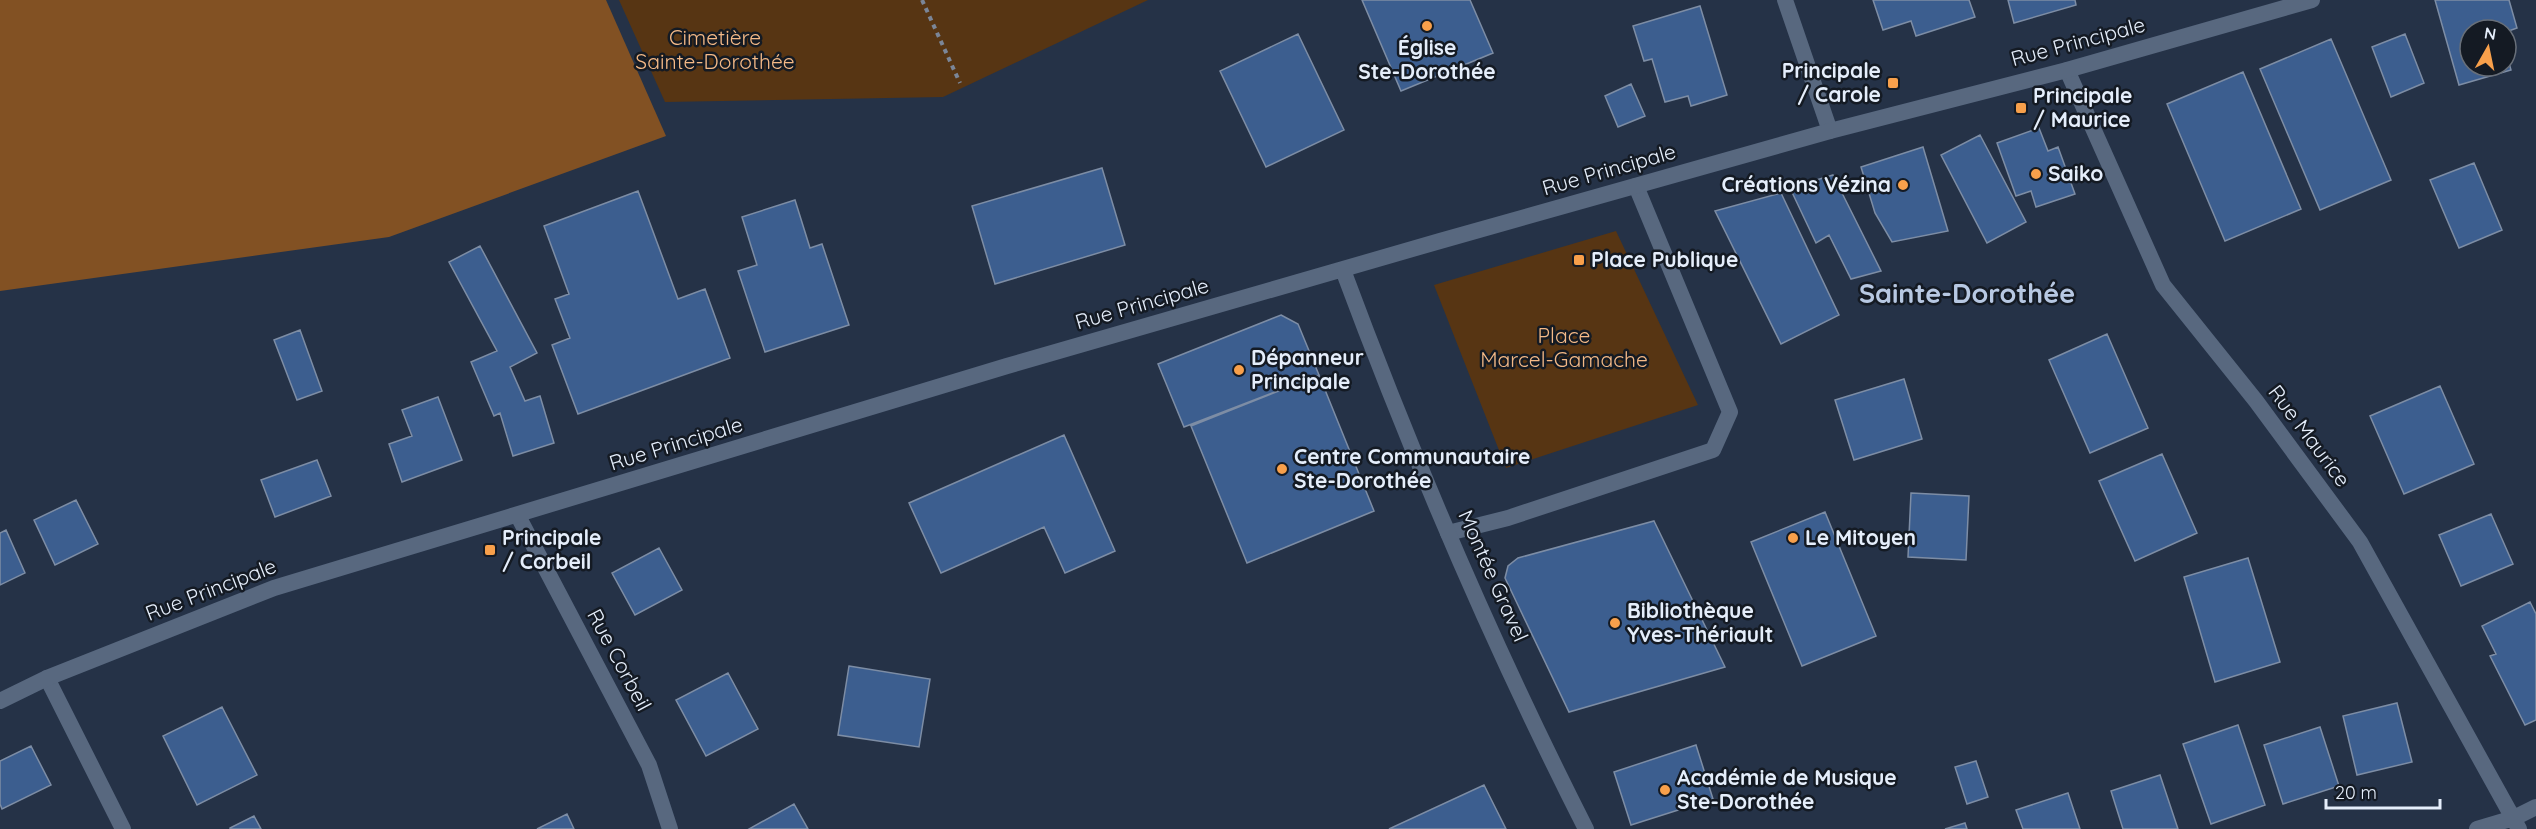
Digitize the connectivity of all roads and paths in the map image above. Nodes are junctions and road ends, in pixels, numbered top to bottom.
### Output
1 (922, 0) edge
2 (1785, 0) edge
3 (2312, 0) edge
4 (2067, 70) junction
5 (960, 83) dead end
6 (1830, 131) junction
7 (1636, 186) junction
8 (1343, 270) junction
9 (518, 516) junction
10 (1448, 533) junction
11 (47, 678) junction
12 (0, 701) edge
13 (2536, 807) edge
14 (2516, 824) edge
15 (123, 829) edge
16 (670, 829) edge
17 (1586, 829) edge
18 (2477, 829) edge

1 - 5 path
2 - 6 street
3 - 4 street, Rue Principale
4 - 6 street, Rue Principale
4 - 14 street, Rue Maurice
6 - 7 street, Rue Principale
7 - 8 street, Rue Principale
7 - 10 street
8 - 9 street, Rue Principale
8 - 10 street, Montée Gravel
9 - 11 street, Rue Principale
9 - 16 street, Rue Corbeil
10 - 17 street, Montée Gravel
11 - 12 street, Rue Principale
11 - 15 street
13 - 14 street
14 - 18 street

